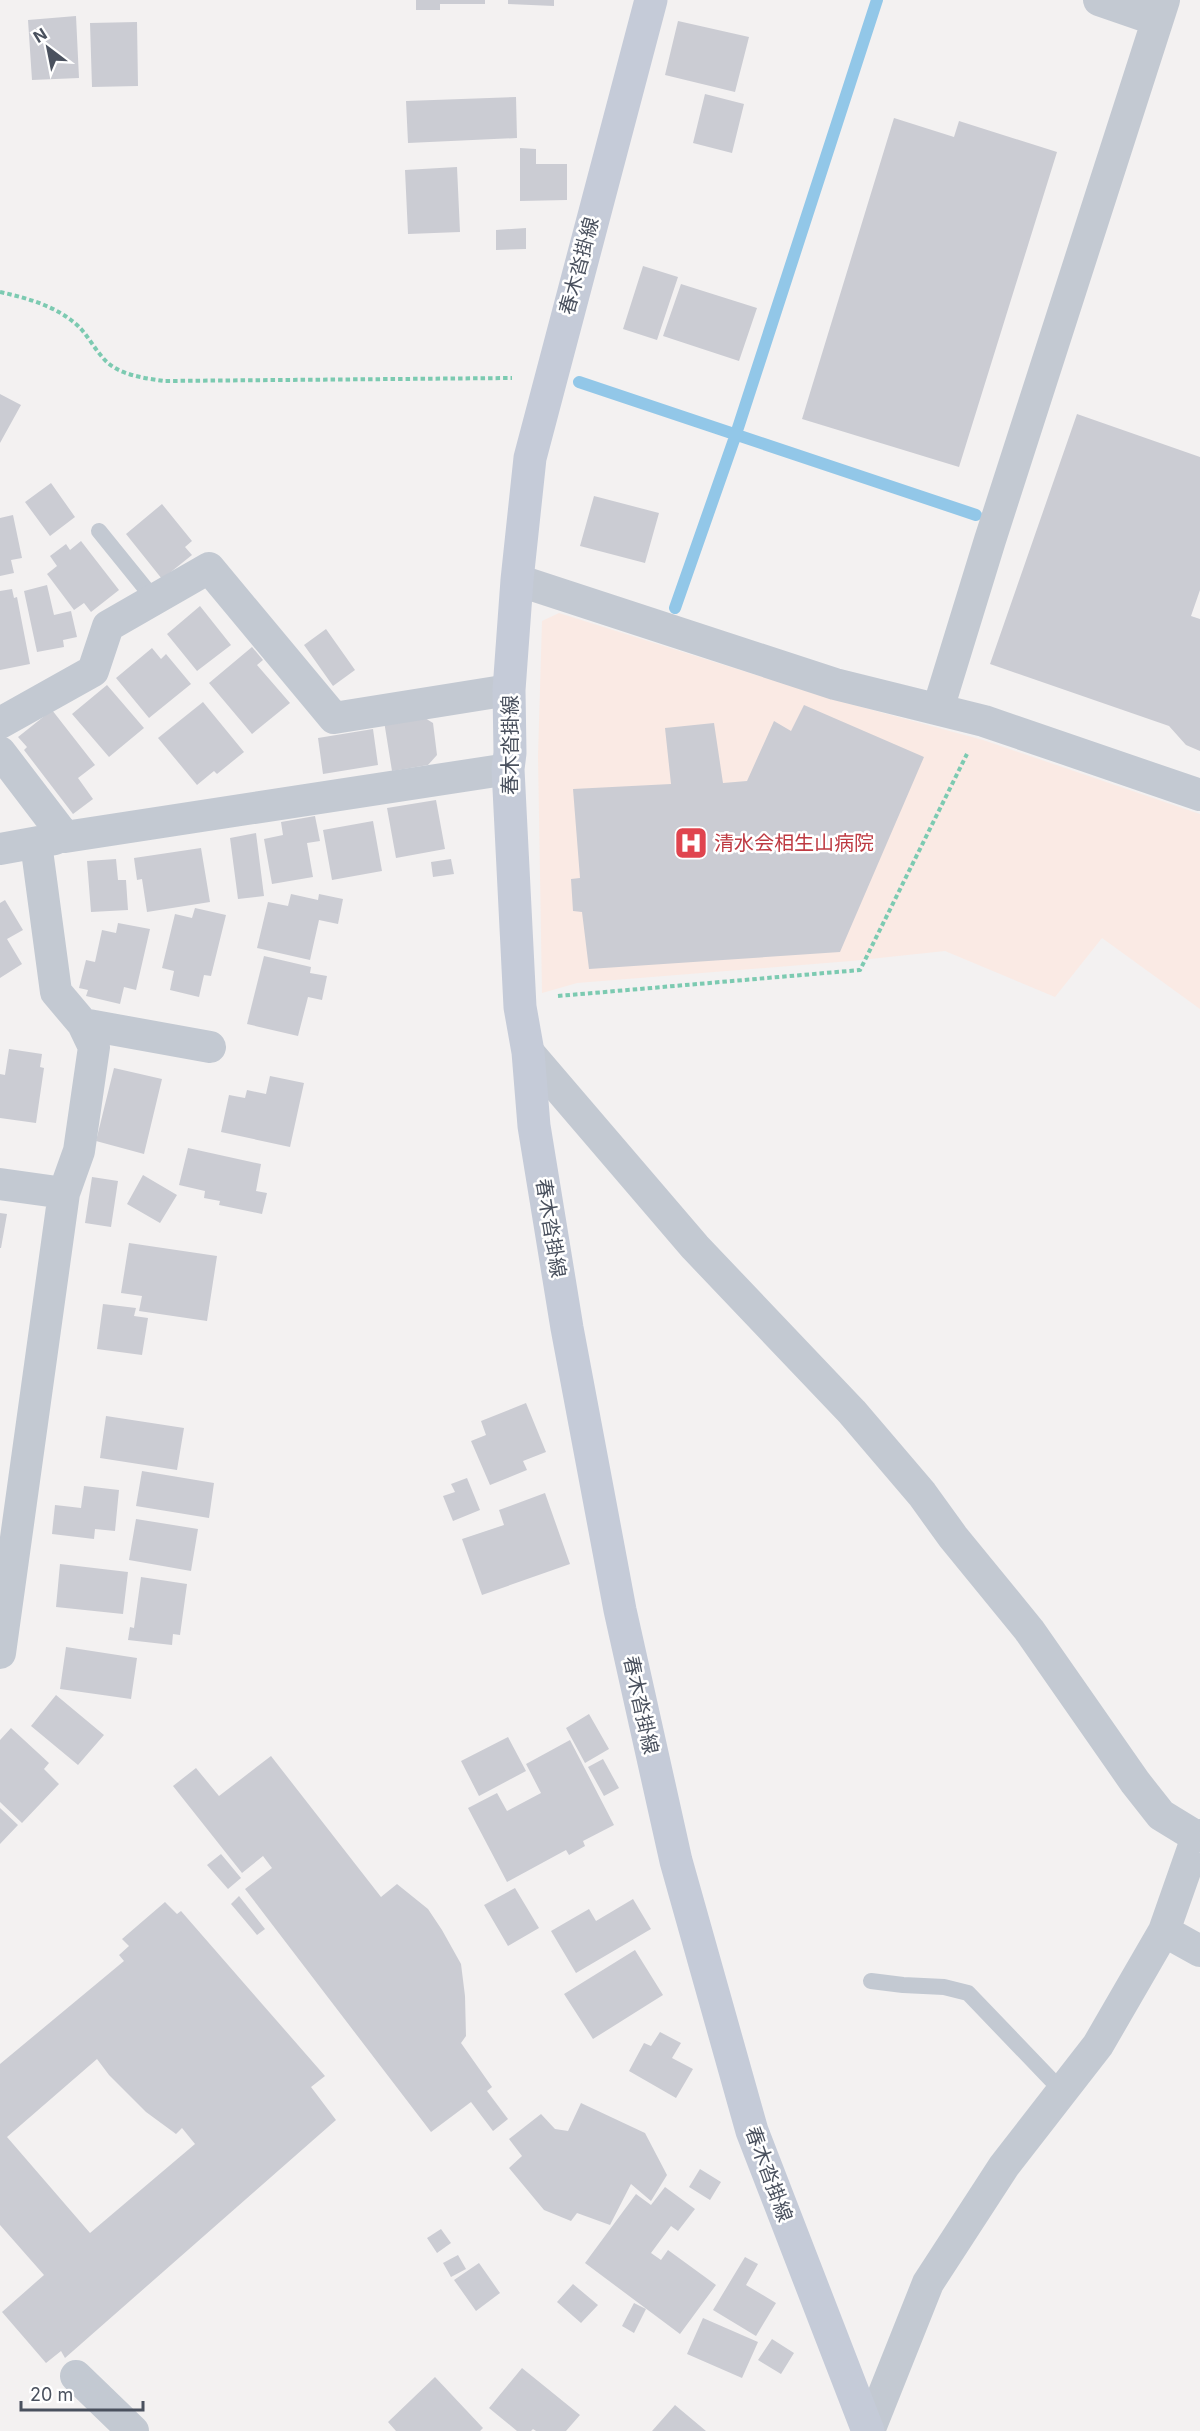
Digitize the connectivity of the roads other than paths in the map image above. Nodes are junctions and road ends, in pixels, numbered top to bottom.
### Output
1 (651, 0) edge
2 (1099, 0) edge
3 (1161, 10) edge
4 (99, 531) dead end
5 (517, 580) junction
6 (154, 598) junction
7 (509, 690) junction
8 (938, 709) junction
9 (0, 723) edge
10 (0, 752) edge
11 (508, 769) junction
12 (1200, 795) edge
13 (51, 840) junction
14 (0, 849) edge
15 (83, 1024) junction
16 (210, 1047) dead end
17 (528, 1053) junction
18 (0, 1184) edge
19 (64, 1192) junction
20 (0, 1653) edge
21 (1199, 1836) edge
22 (1164, 1931) junction
23 (1200, 1951) edge
24 (871, 1981) dead end
25 (1061, 2090) junction
26 (76, 2376) dead end
27 (134, 2431) edge
28 (868, 2431) edge

1 - 5 main road, 春木沓掛線
2 - 3 street
3 - 8 street
4 - 6 lane
5 - 7 main road, 春木沓掛線
5 - 8 street
6 - 7 street
6 - 9 street
7 - 11 main road, 春木沓掛線
8 - 12 street
10 - 13 street
11 - 13 street
11 - 17 main road, 春木沓掛線
13 - 14 street
13 - 15 street
15 - 16 street
15 - 19 street
17 - 21 street
17 - 28 main road, 春木沓掛線
18 - 19 street
19 - 20 street
21 - 22 street
22 - 23 street
22 - 25 street
24 - 25 lane
25 - 28 street
26 - 27 street

